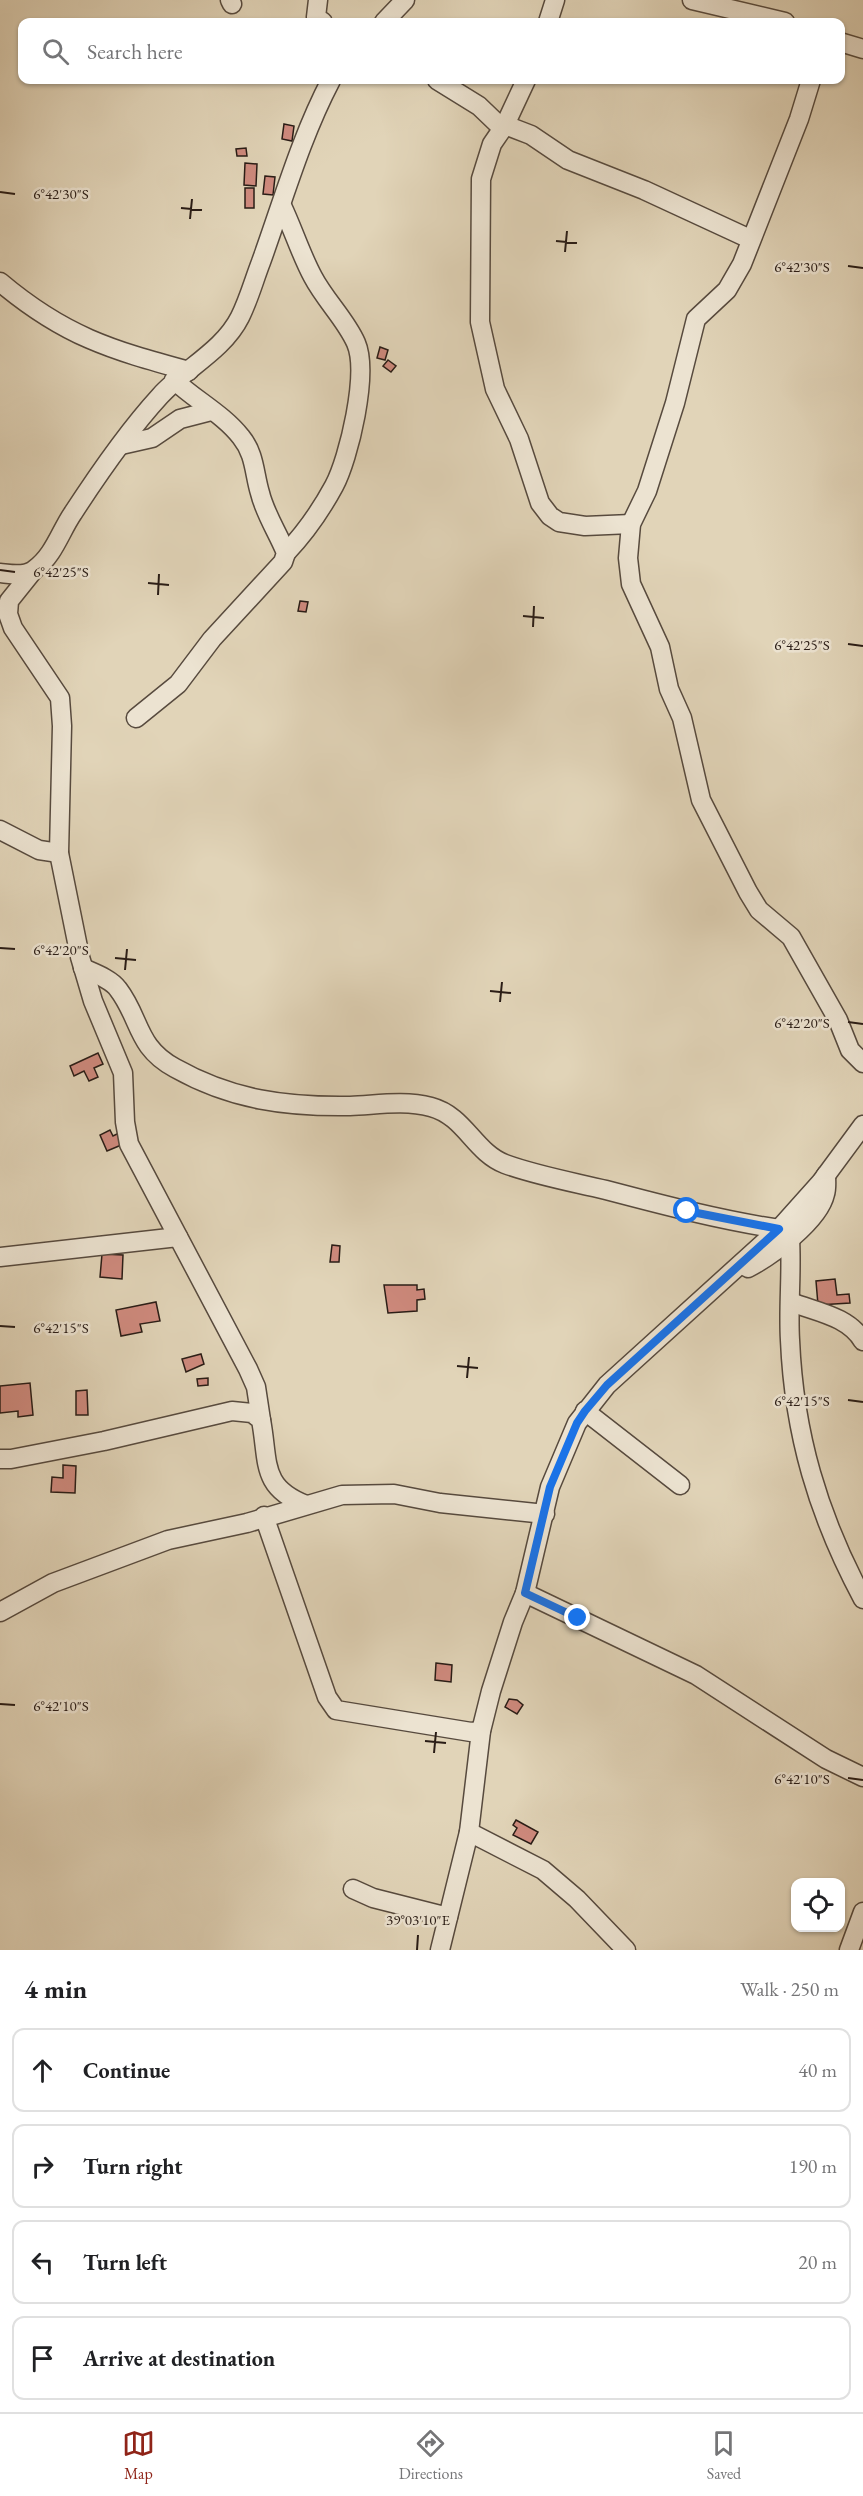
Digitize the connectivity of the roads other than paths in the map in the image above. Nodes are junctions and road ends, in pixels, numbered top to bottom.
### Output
1 (318, 0) edge
2 (405, 0) edge
3 (555, 0) edge
4 (701, 1) edge
5 (317, 18) edge
6 (388, 18) edge
7 (549, 18) edge
8 (769, 18) edge
9 (845, 44) edge
10 (863, 49) edge
11 (329, 84) edge
12 (443, 84) edge
13 (524, 84) edge
14 (810, 84) edge
15 (504, 127) junction
16 (282, 206) junction
17 (750, 239) junction
18 (0, 282) edge
19 (182, 375) junction
20 (211, 411) junction
21 (120, 445) junction
22 (631, 524) junction
23 (286, 553) junction
24 (33, 571) junction
25 (0, 573) edge
26 (0, 578) edge
27 (9, 601) junction
28 (7, 634) edge
29 (136, 718) dead end
30 (0, 830) edge
31 (59, 853) junction
32 (83, 968) junction
33 (863, 1062) edge
34 (863, 1125) edge
35 (784, 1234) junction
36 (178, 1237) junction
37 (0, 1257) edge
38 (791, 1302) junction
39 (863, 1341) edge
40 (585, 1411) junction
41 (261, 1420) junction
42 (0, 1459) edge
43 (680, 1485) dead end
44 (306, 1505) junction
45 (545, 1514) junction
46 (264, 1516) junction
47 (525, 1593) junction
48 (863, 1599) edge
49 (0, 1612) edge
50 (482, 1731) junction
51 (863, 1777) edge
52 (469, 1832) junction
53 (353, 1889) dead end
54 (863, 1912) edge
55 (448, 1917) junction
56 (440, 1950) edge
57 (626, 1950) edge
58 (849, 1950) edge

1 - 5 street
2 - 6 street
3 - 7 street
4 - 8 street
9 - 10 street
11 - 16 street
12 - 15 street
13 - 15 street
14 - 17 street
15 - 17 street
15 - 22 street
16 - 19 street
16 - 23 street
17 - 22 street
18 - 19 street
19 - 20 street
19 - 21 street
20 - 21 street
20 - 23 street
21 - 24 street
22 - 33 street
23 - 29 street
24 - 25 street
24 - 27 street
26 - 27 street
27 - 28 street
28 - 31 street
30 - 31 street
31 - 32 street
32 - 35 street
32 - 36 street
34 - 35 street
35 - 38 street
35 - 40 street
36 - 37 street
36 - 41 street
38 - 39 street
38 - 48 street
40 - 43 street
40 - 45 street
41 - 42 street
41 - 44 street
44 - 45 street
44 - 46 street
45 - 47 street
46 - 49 street
46 - 50 street
47 - 50 street
47 - 51 street
50 - 52 street
52 - 55 street
52 - 57 street
53 - 55 street
54 - 58 street
55 - 56 street

